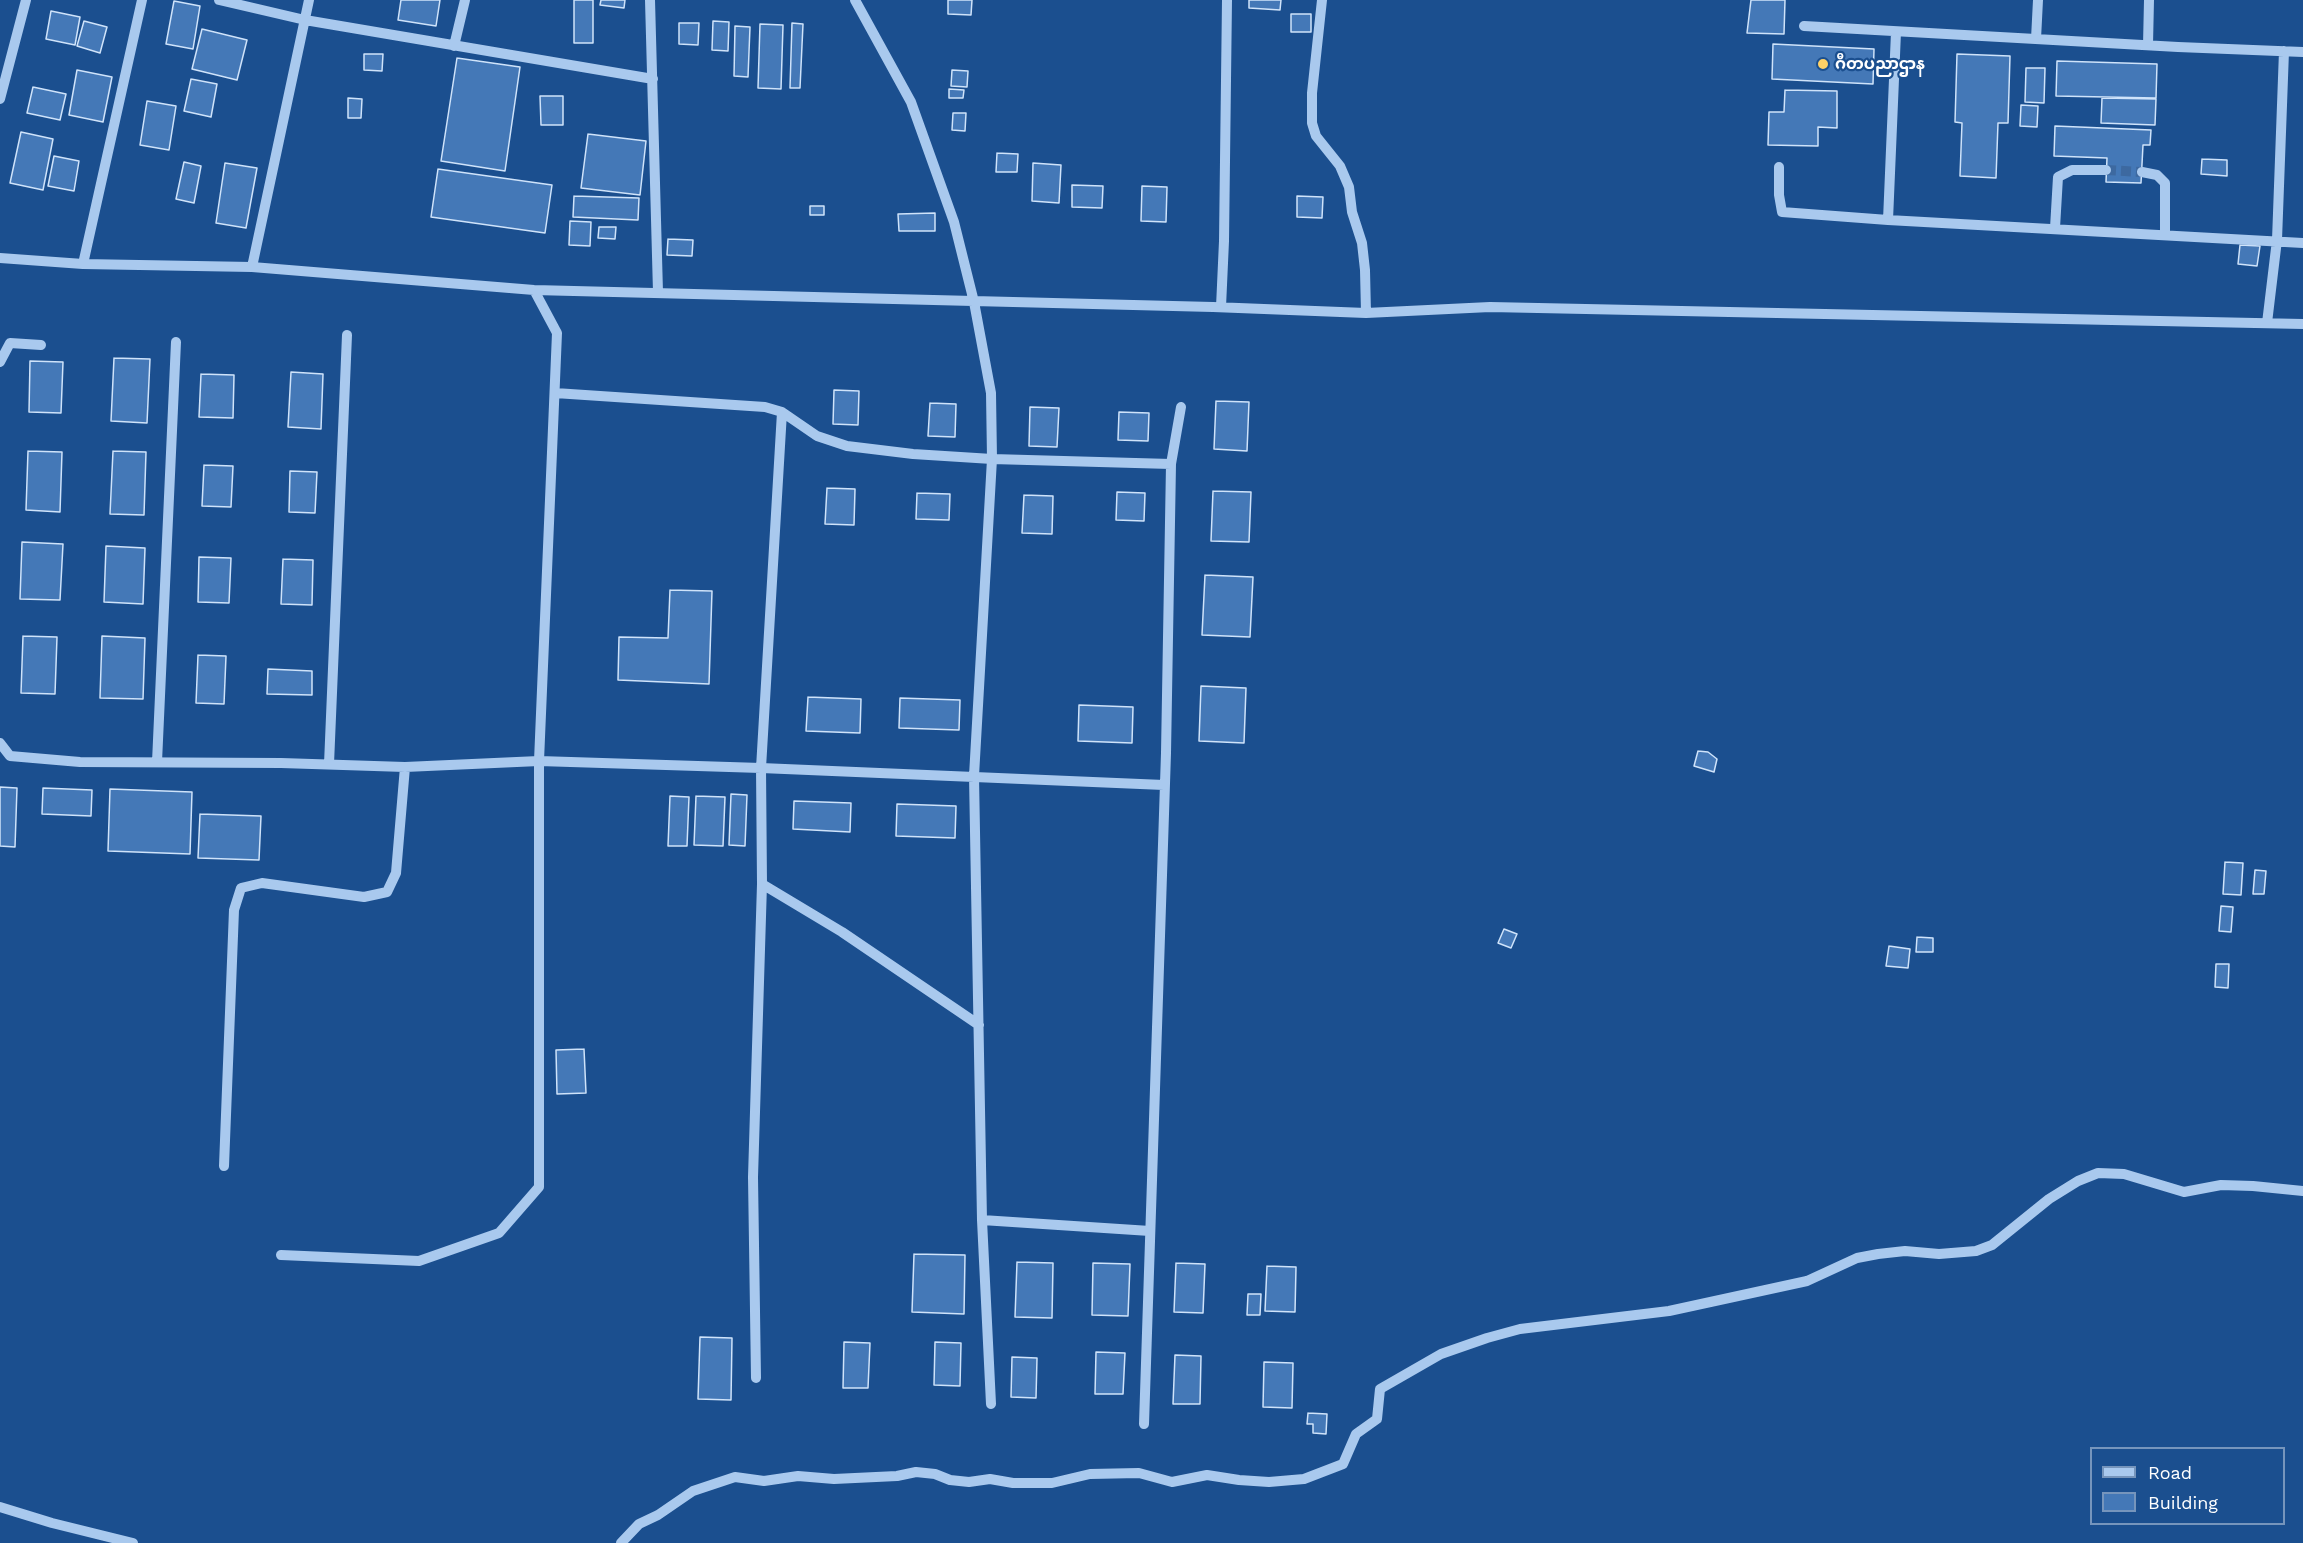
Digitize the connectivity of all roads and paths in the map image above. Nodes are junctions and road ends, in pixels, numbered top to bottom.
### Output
1 (26, 0) edge
2 (142, 0) edge
3 (219, 0) edge
4 (309, 0) edge
5 (465, 0) edge
6 (650, 0) edge
7 (855, 0) edge
8 (1227, 0) edge
9 (1322, 0) edge
10 (2038, 0) edge
11 (2149, 0) edge
12 (305, 20) junction
13 (1804, 26) dead end
14 (1896, 32) junction
15 (2036, 39) junction
16 (2148, 45) junction
17 (454, 46) junction
18 (2284, 51) junction
19 (2303, 52) edge
20 (653, 79) junction
21 (0, 99) edge
22 (1779, 167) dead end
23 (2106, 170) tunnel mouth
24 (2142, 172) tunnel mouth
25 (1888, 220) junction
26 (2055, 228) junction
27 (2165, 235) junction
28 (2277, 240) junction
29 (2303, 243) edge
30 (0, 258) edge
31 (83, 264) junction
32 (252, 267) junction
33 (534, 290) junction
34 (658, 292) junction
35 (974, 302) junction
36 (1221, 307) junction
37 (1366, 314) junction
38 (2267, 323) junction
39 (2303, 324) edge
40 (347, 335) dead end
41 (176, 342) dead end
42 (41, 345) dead end
43 (0, 362) edge
44 (555, 393) junction
45 (1181, 407) dead end
46 (783, 412) junction
47 (992, 459) junction
48 (1171, 464) junction
49 (0, 743) edge
50 (539, 761) junction
51 (157, 762) junction
52 (329, 764) junction
53 (405, 767) junction
54 (762, 768) junction
55 (974, 776) junction
56 (1164, 785) junction
57 (762, 884) junction
58 (979, 1025) junction
59 (224, 1166) dead end
60 (2303, 1191) edge
61 (982, 1220) junction
62 (1150, 1231) junction
63 (281, 1255) dead end
64 (756, 1378) dead end
65 (991, 1404) dead end
66 (1144, 1424) dead end
67 (0, 1508) edge
68 (133, 1543) edge
69 (621, 1543) edge

1 - 21 street
2 - 31 street
3 - 12 street
4 - 12 street
5 - 17 street
6 - 20 street
7 - 35 street
8 - 36 street
9 - 37 street
10 - 15 street
11 - 16 street
12 - 17 street
12 - 32 street
13 - 14 street
14 - 15 street
14 - 25 street
15 - 16 street
16 - 18 street
17 - 20 street
18 - 19 street
18 - 28 street
20 - 34 street
22 - 25 street
23 - 26 street
24 - 27 street
25 - 26 street
26 - 27 street
27 - 28 street
28 - 29 street
28 - 38 street
30 - 31 street
31 - 32 street
32 - 33 street
33 - 34 street
33 - 44 street
34 - 35 street
35 - 36 street
35 - 47 street
36 - 37 street
37 - 38 street
38 - 39 street
40 - 52 street
41 - 51 street
42 - 43 street
44 - 46 street
44 - 50 street
45 - 48 street
46 - 47 street
46 - 54 street
47 - 48 street
47 - 55 street
48 - 56 street
49 - 51 street
50 - 53 street
50 - 54 street
50 - 63 street
51 - 52 street
52 - 53 street
53 - 59 street
54 - 55 street
54 - 57 street
55 - 56 street
55 - 58 street
56 - 62 street
57 - 58 street
57 - 64 street
58 - 61 street
60 - 69 street
61 - 62 street
61 - 65 street
62 - 66 street
67 - 68 street

